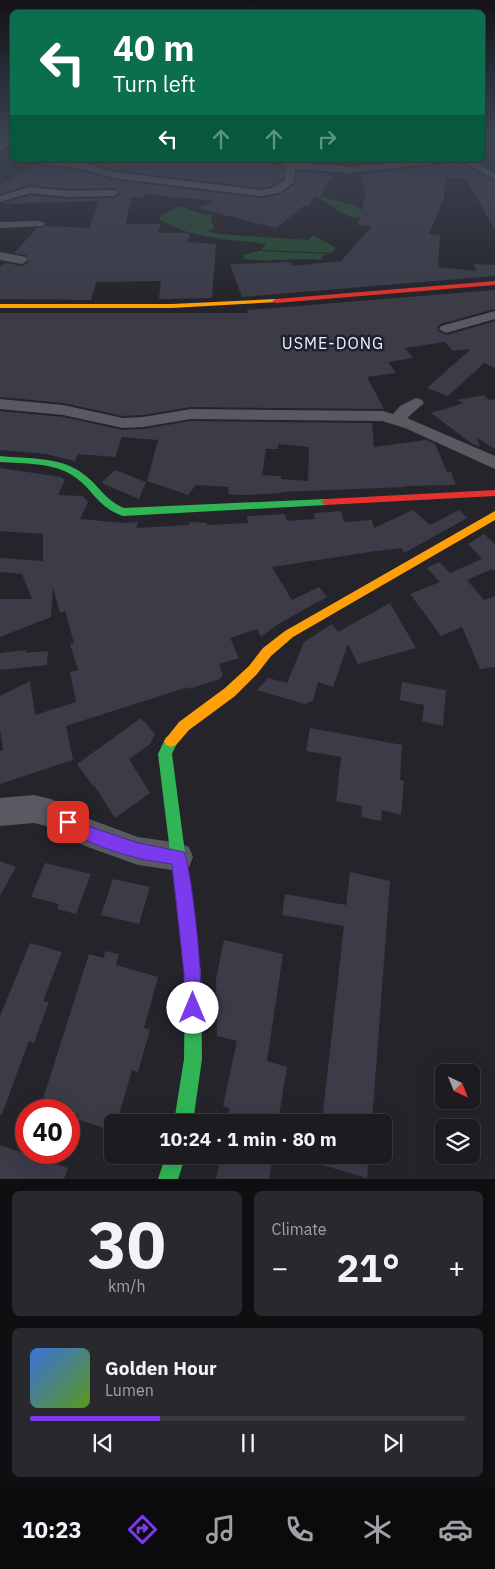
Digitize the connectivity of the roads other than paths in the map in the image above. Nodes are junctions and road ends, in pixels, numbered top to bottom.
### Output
1 (19, 193) edge
2 (58, 193) edge
3 (114, 193) dead end
4 (0, 199) edge
5 (38, 224) dead end
6 (0, 225) edge
7 (0, 256) edge
8 (22, 260) dead end
9 (495, 283) edge
10 (0, 306) edge
11 (495, 315) edge
12 (446, 329) dead end
13 (416, 403) dead end
14 (0, 404) edge
15 (396, 420) junction
16 (0, 459) edge
17 (495, 463) edge
18 (495, 493) edge
19 (495, 514) edge
20 (0, 812) edge
21 (179, 857) junction
22 (185, 1114) edge
23 (173, 1164) edge
24 (168, 1179) edge

1 - 4 street
2 - 3 street
5 - 6 street
7 - 8 street
9 - 10 street
11 - 12 street
13 - 15 street
14 - 15 street
15 - 17 street
16 - 18 street
19 - 21 street
20 - 21 street
21 - 22 street
23 - 24 street

